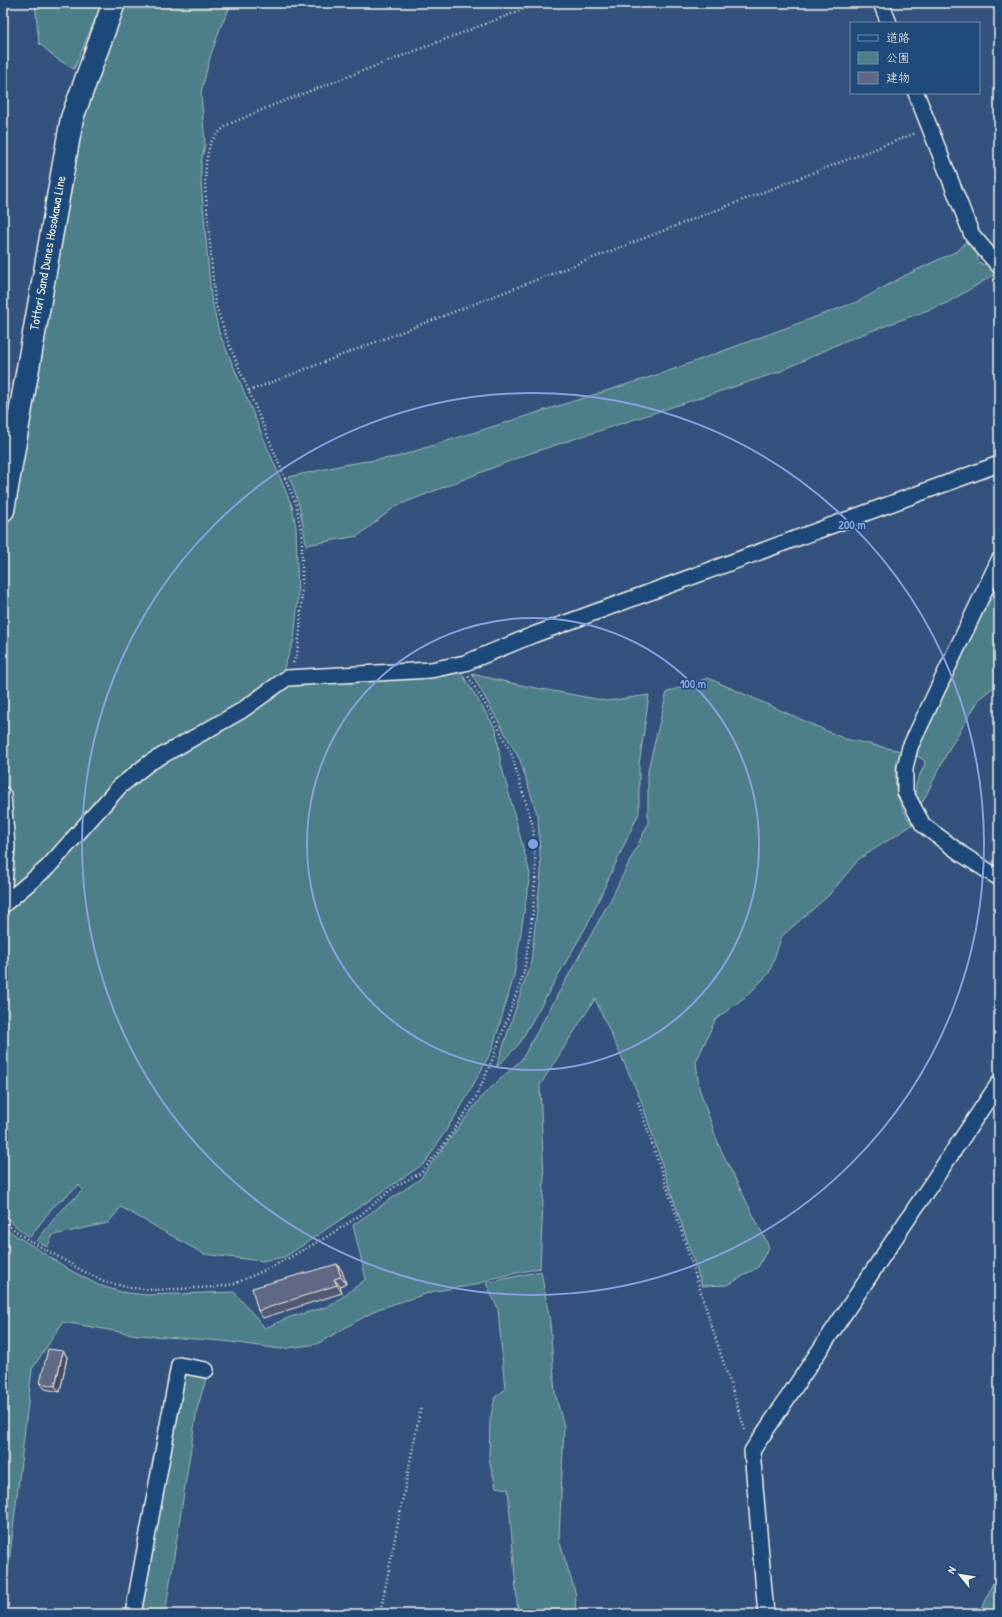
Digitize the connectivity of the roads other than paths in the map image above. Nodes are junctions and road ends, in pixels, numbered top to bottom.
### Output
1 (114, 3) edge
2 (881, 3) edge
3 (889, 22) edge
4 (916, 94) edge
5 (999, 266) edge
6 (999, 464) edge
7 (3, 510) edge
8 (999, 560) edge
9 (3, 795) edge
10 (999, 878) edge
11 (3, 898) edge
12 (3, 905) edge
13 (999, 1083) edge
14 (206, 1370) dead end
15 (133, 1614) edge
16 (766, 1614) edge

1 - 7 main road, Tottori Sand Dunes Hosokawa Line
2 - 3 street
4 - 5 street
6 - 12 street
8 - 10 street
9 - 11 street
13 - 16 street
14 - 15 street

